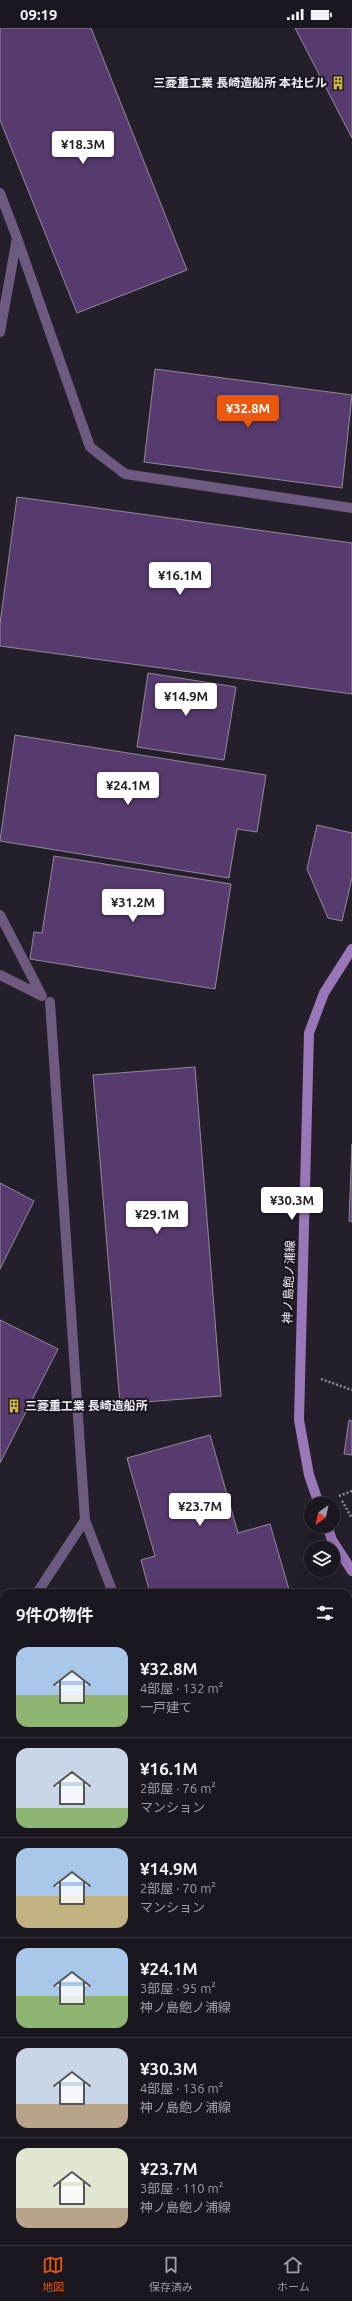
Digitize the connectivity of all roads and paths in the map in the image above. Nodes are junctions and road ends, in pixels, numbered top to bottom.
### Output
1 (0, 193) edge
2 (17, 238) junction
3 (0, 332) edge
4 (352, 508) edge
5 (0, 915) edge
6 (352, 949) edge
7 (0, 975) edge
8 (50, 1002) dead end
9 (317, 1378) dead end
10 (352, 1390) edge
11 (352, 1491) edge
12 (339, 1496) dead end
13 (316, 1497) edge
14 (85, 1520) junction
15 (330, 1533) edge
16 (352, 1571) edge
17 (40, 1589) edge
18 (111, 1589) edge

1 - 2 street
2 - 3 street
2 - 4 street
5 - 7 street
6 - 13 main road, 神ノ島飽ノ浦線
8 - 14 street
9 - 10 path
11 - 12 path
14 - 17 street
14 - 18 street
15 - 16 main road

